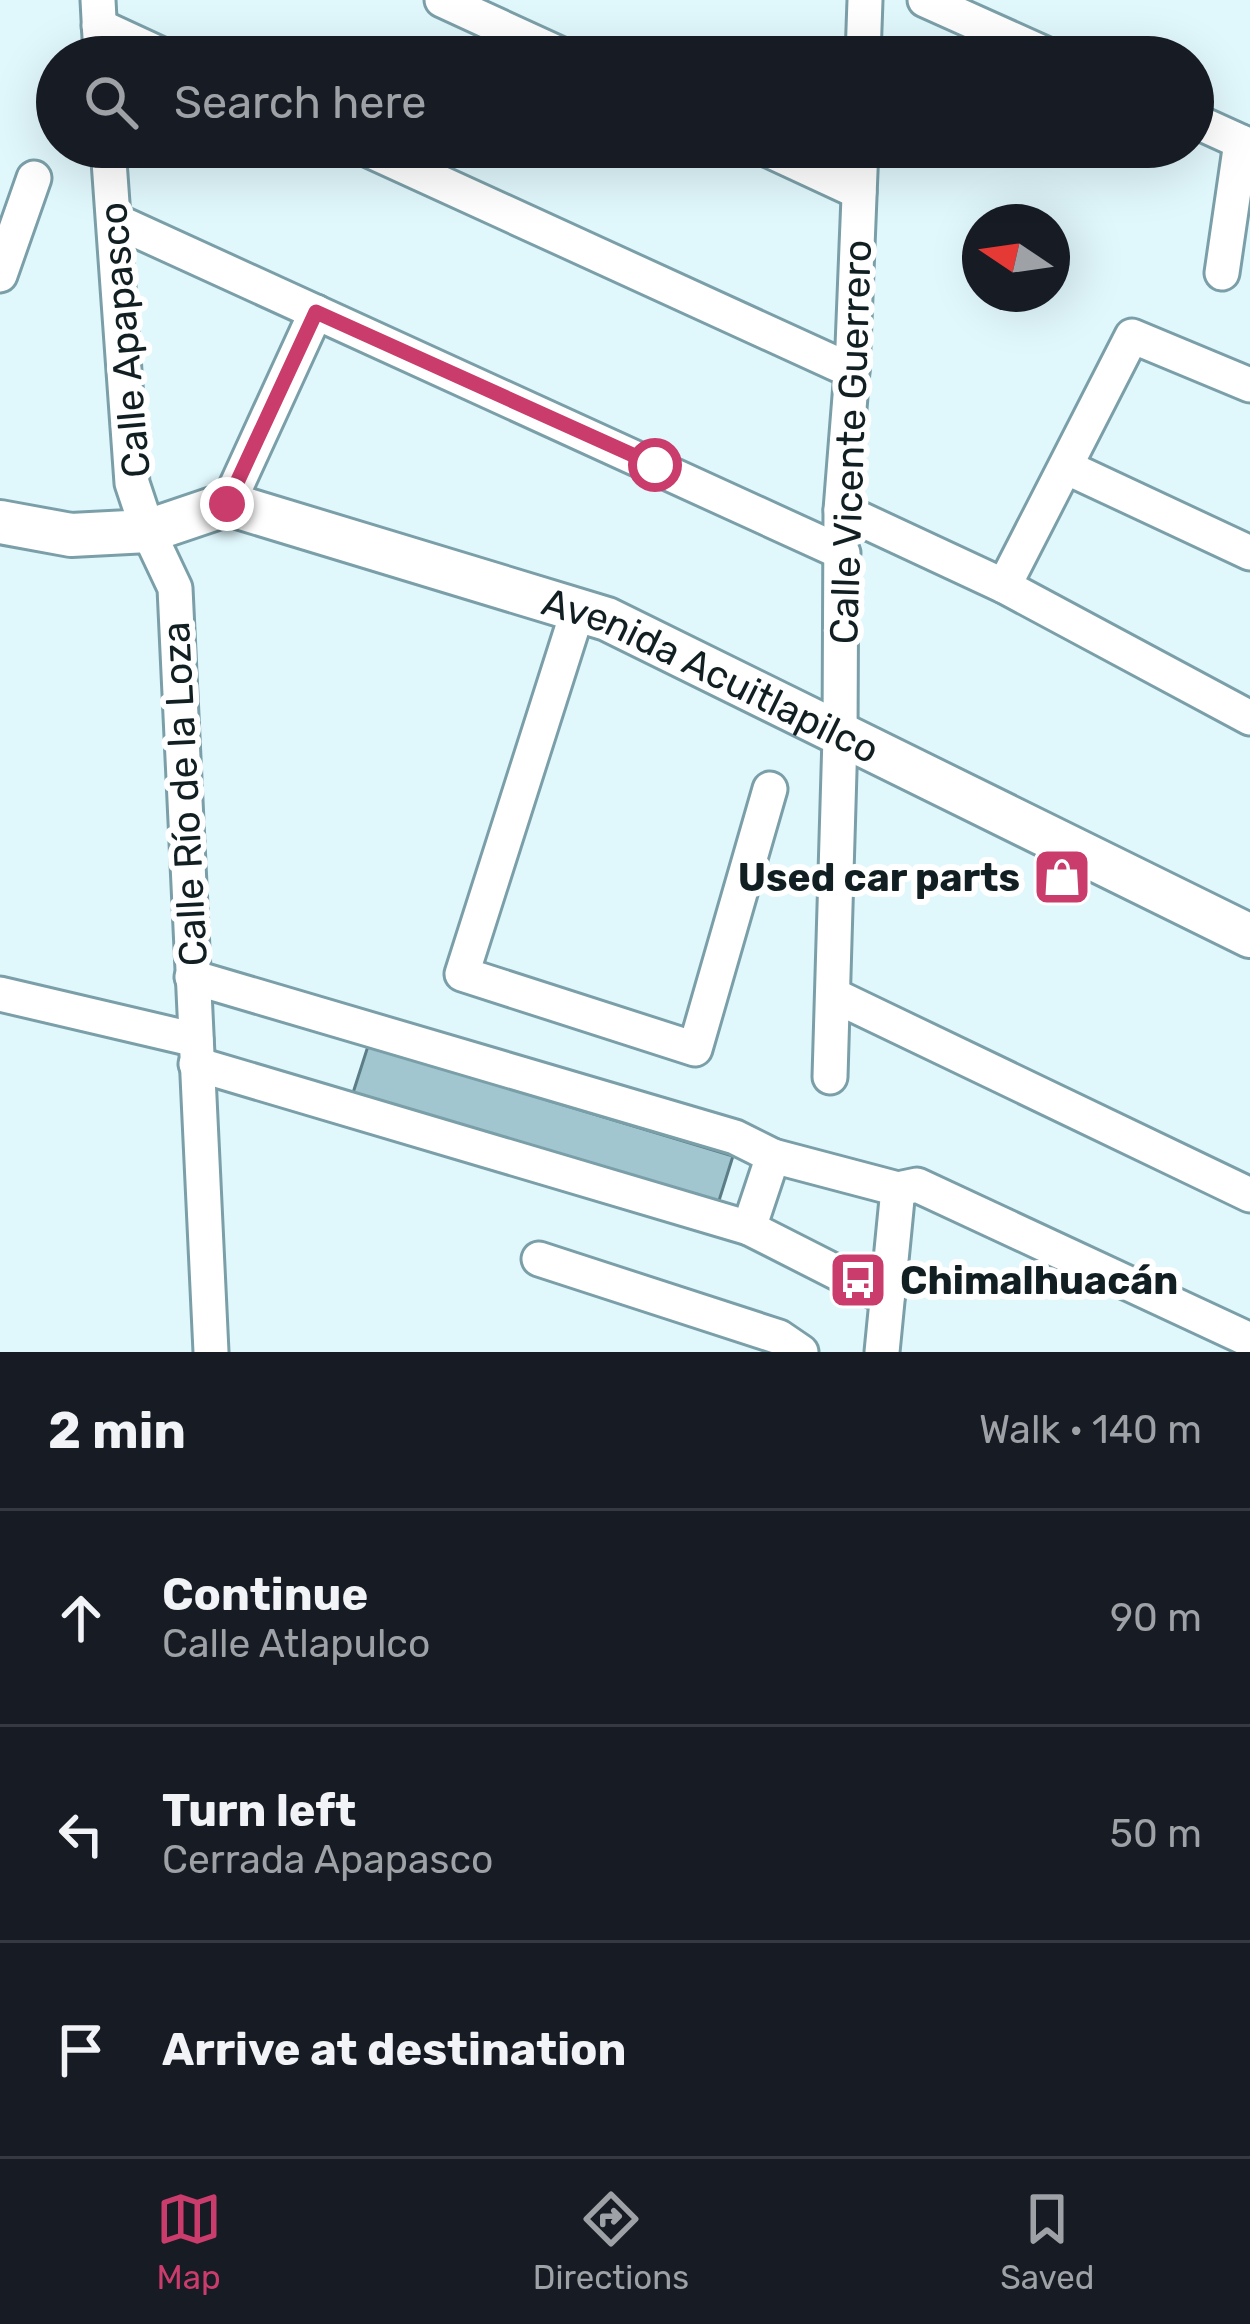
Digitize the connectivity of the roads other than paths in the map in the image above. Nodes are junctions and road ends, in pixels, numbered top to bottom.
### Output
1 (442, 0) edge
2 (831, 0) edge
3 (925, 0) edge
4 (865, 8) edge
5 (520, 36) edge
6 (1005, 36) edge
7 (1214, 130) edge
8 (1246, 144) edge
9 (110, 168) edge
10 (408, 168) edge
11 (809, 168) edge
12 (861, 168) edge
13 (34, 178) dead end
14 (860, 191) junction
15 (114, 220) junction
16 (1222, 273) dead end
17 (0, 275) edge
18 (316, 312) junction
19 (852, 371) junction
20 (1250, 385) edge
21 (1068, 467) junction
22 (227, 504) junction
23 (841, 511) junction
24 (0, 522) edge
25 (148, 531) junction
26 (843, 553) junction
27 (1250, 554) edge
28 (1004, 586) junction
29 (578, 610) junction
30 (1250, 718) edge
31 (840, 737) junction
32 (770, 789) dead end
33 (1250, 936) edge
34 (192, 977) junction
35 (0, 994) edge
36 (833, 994) junction
37 (196, 1052) junction
38 (830, 1077) dead end
39 (773, 1156) junction
40 (898, 1189) junction
41 (1250, 1195) edge
42 (748, 1228) junction
43 (538, 1259) dead end
44 (887, 1298) junction
45 (1250, 1340) edge
46 (790, 1345) edge
47 (211, 1352) edge
48 (882, 1352) edge

1 - 5 street
2 - 4 street
3 - 6 street
7 - 8 street
8 - 16 street
9 - 15 street, Calle Apapasco
10 - 19 street
11 - 14 street
12 - 14 street, Calle Vicente Guerrero
13 - 17 street
14 - 19 street, Calle Vicente Guerrero
15 - 18 street
15 - 25 street, Calle Apapasco
18 - 22 street
18 - 26 street
19 - 23 street, Calle Vicente Guerrero
20 - 21 street
21 - 27 street
21 - 28 street
22 - 25 main road
22 - 29 main road, Avenida Acuitlapilco
23 - 26 street, Calle Vicente Guerrero
23 - 28 street
24 - 25 main road
25 - 34 street, Calle Río de la Loza
26 - 31 street, Calle Vicente Guerrero
28 - 30 street
29 - 31 main road, Avenida Acuitlapilco
29 - 32 street
31 - 33 main road, Avenida Acuitlapilco
31 - 36 street, Calle Vicente Guerrero
34 - 37 street, Calle Río de la Loza
34 - 39 street
35 - 37 street
36 - 38 street, Calle Vicente Guerrero
36 - 41 street
37 - 42 street
37 - 47 street
39 - 40 street
39 - 42 street
40 - 44 street
40 - 45 street
42 - 44 street
43 - 46 street
44 - 48 street

